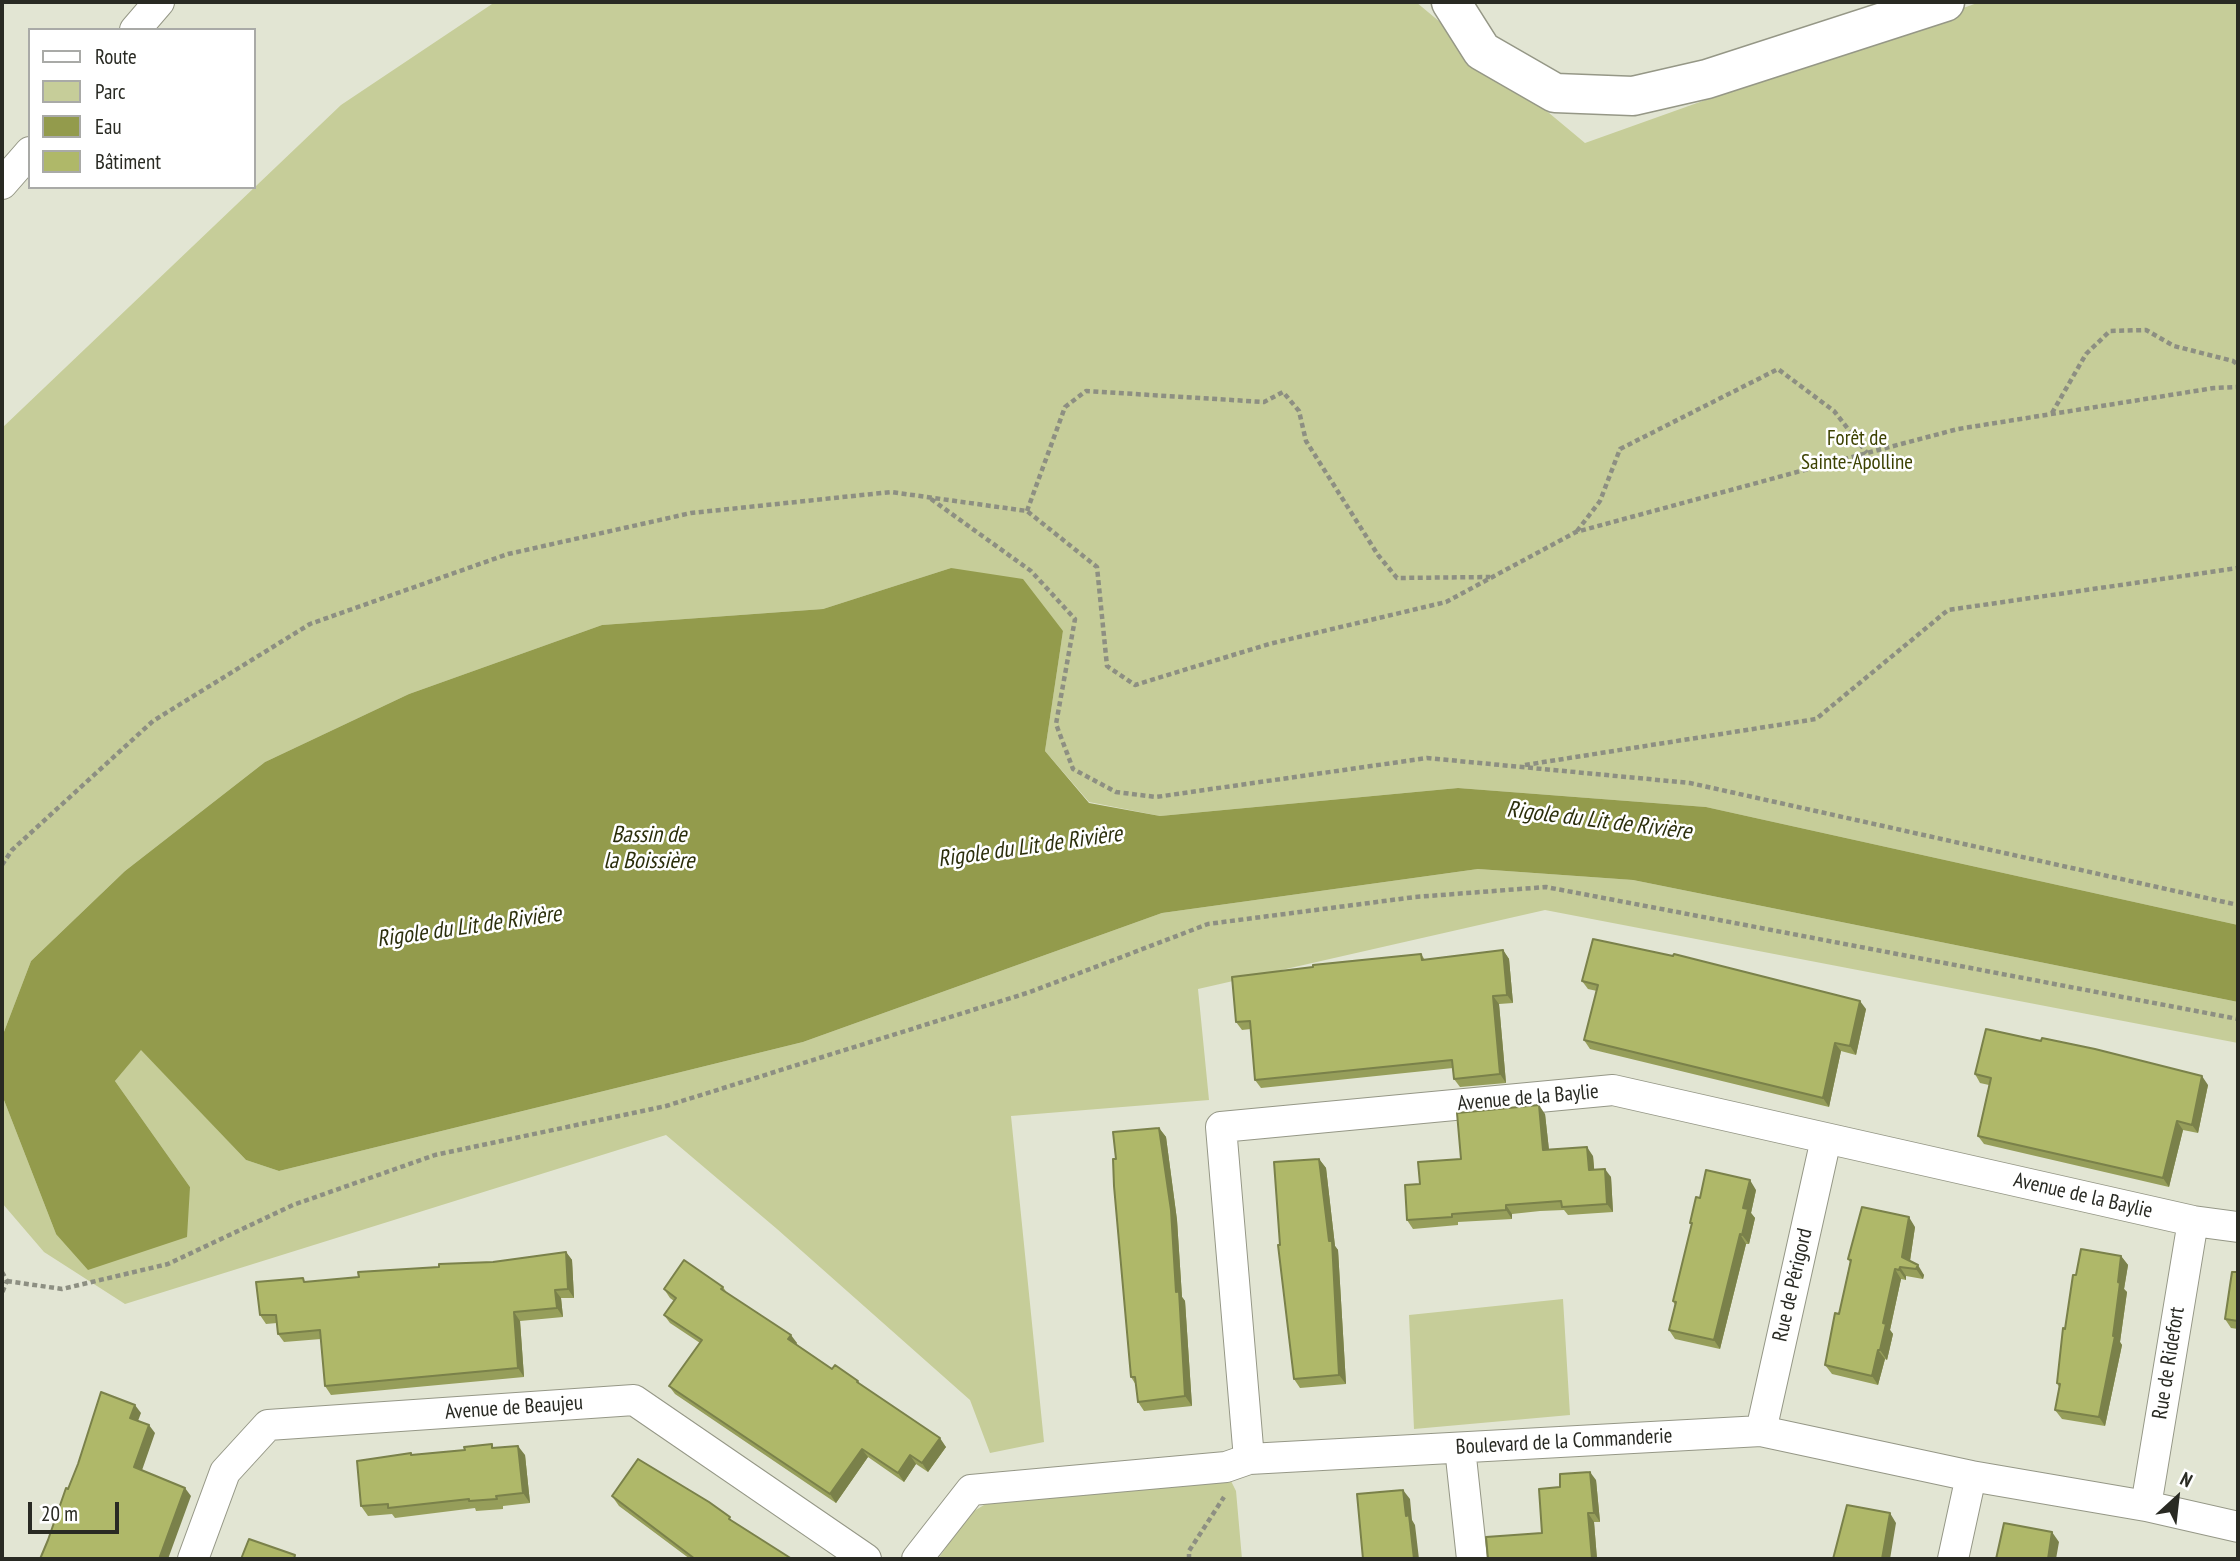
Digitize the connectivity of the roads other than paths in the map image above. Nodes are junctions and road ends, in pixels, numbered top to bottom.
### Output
1 (159, 2) edge
2 (1451, 2) edge
3 (1945, 2) edge
4 (137, 28) edge
5 (28, 154) edge
6 (2, 184) edge
7 (1826, 1139) junction
8 (2193, 1221) junction
9 (2238, 1227) edge
10 (1761, 1431) junction
11 (1460, 1448) junction
12 (1238, 1463) junction
13 (1971, 1476) junction
14 (2146, 1506) junction
15 (2238, 1527) edge
16 (193, 1559) edge
17 (866, 1559) edge
18 (917, 1559) edge
19 (1472, 1559) edge
20 (1953, 1559) edge

1 - 4 street
2 - 3 main road
5 - 6 street
7 - 8 street, Avenue de la Baylie
7 - 10 street, Rue de Périgord
7 - 12 street, Avenue de la Baylie
8 - 9 street, Avenue de la Baylie
8 - 14 street, Rue de Ridefort
10 - 11 street, Boulevard de la Commanderie
10 - 13 street, Boulevard de la Commanderie
11 - 12 street, Boulevard de la Commanderie
11 - 19 street
12 - 18 street, Boulevard de la Commanderie
13 - 14 street, Boulevard de la Commanderie
13 - 20 street
14 - 15 street, Boulevard de la Commanderie
16 - 17 street, Avenue de Beaujeu

